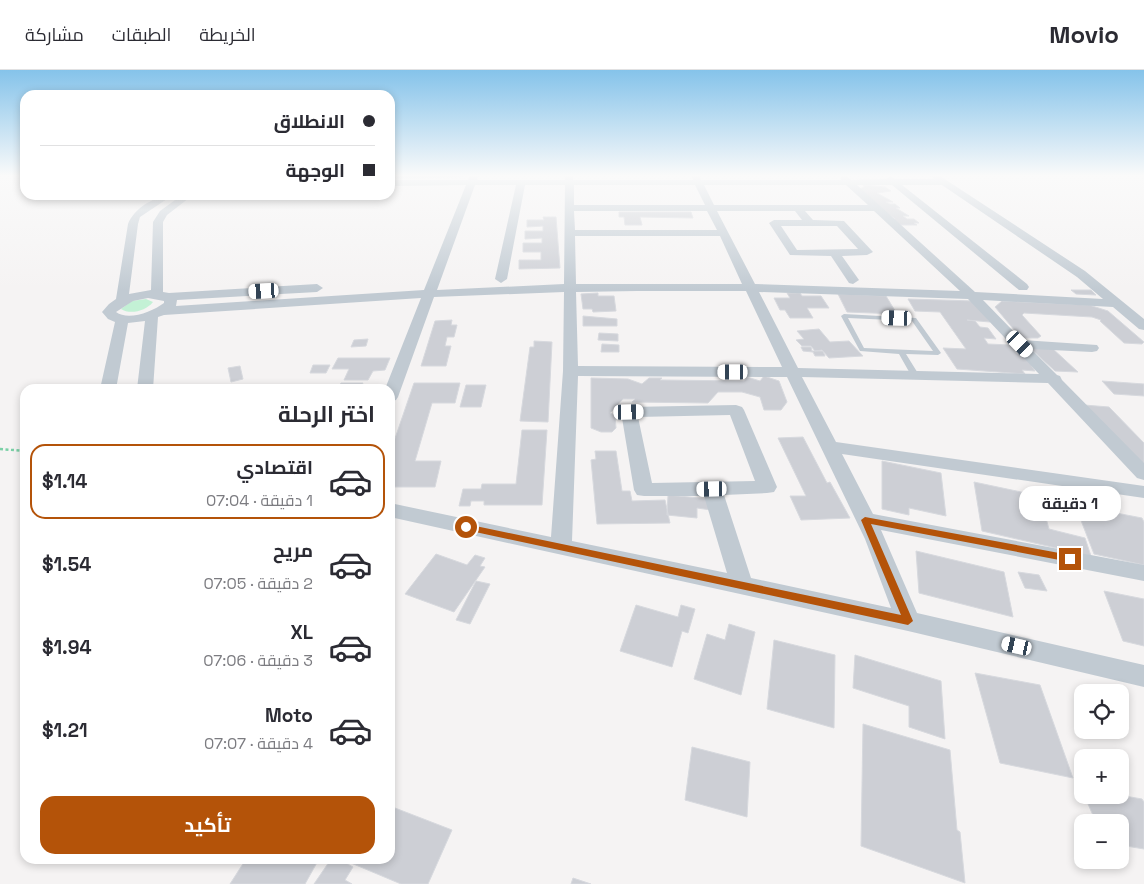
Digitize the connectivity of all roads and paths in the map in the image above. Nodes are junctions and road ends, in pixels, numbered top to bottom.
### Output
1 (139, 214) edge
2 (162, 214) edge
3 (461, 214) edge
4 (511, 214) edge
5 (570, 214) edge
6 (714, 214) edge
7 (803, 214) edge
8 (884, 214) edge
9 (933, 214) edge
10 (991, 214) edge
11 (810, 223) junction
12 (570, 233) junction
13 (723, 233) junction
14 (834, 252) junction
15 (501, 280) junction
16 (853, 280) junction
17 (439, 281) junction
18 (570, 283) junction
19 (748, 283) junction
20 (958, 283) junction
21 (326, 287) dead end
22 (1023, 287) junction
23 (1102, 292) junction
24 (430, 293) junction
25 (163, 295) junction
26 (972, 296) junction
27 (122, 301) junction
28 (1116, 303) junction
29 (157, 313) junction
30 (122, 319) junction
31 (1144, 326) edge
32 (1020, 344) junction
33 (1092, 348) dead end
34 (901, 352) junction
35 (571, 371) junction
36 (792, 372) junction
37 (915, 375) junction
38 (1055, 379) junction
39 (109, 384) edge
40 (146, 384) edge
41 (395, 384) edge
42 (829, 447) junction
43 (0, 449) edge
44 (20, 451) edge
45 (1144, 474) edge
46 (712, 489) junction
47 (1144, 492) edge
48 (395, 511) edge
49 (865, 520) junction
50 (561, 548) junction
51 (1144, 573) edge
52 (742, 586) junction
53 (908, 621) junction
54 (1144, 676) edge

1 - 27 street
2 - 25 street
3 - 17 street
4 - 15 street
5 - 12 street
6 - 13 street
7 - 11 street
8 - 20 street
9 - 22 street
10 - 23 street
11 - 14 street
11 - 14 street
12 - 13 street
12 - 18 street
13 - 19 street
14 - 16 street
15 - 17 street
15 - 18 street
16 - 19 street
16 - 20 street
17 - 24 street
18 - 19 street
18 - 24 street
18 - 35 street
19 - 26 street
19 - 36 street
20 - 22 street
20 - 26 street
21 - 25 street
22 - 23 street
23 - 28 street
24 - 29 street
24 - 41 street
25 - 27 street
25 - 29 street
26 - 28 street
26 - 32 street
27 - 30 street
28 - 31 street
29 - 30 street
29 - 40 street
30 - 39 street
32 - 33 street
32 - 38 street
34 - 34 lane
34 - 37 lane
35 - 36 street
35 - 50 street
36 - 37 street
36 - 42 street
37 - 38 street
38 - 45 street
42 - 47 street
42 - 49 street
43 - 44 path
46 - 46 street
46 - 52 street
48 - 50 street
49 - 51 street
49 - 53 street
50 - 52 street
52 - 53 street
53 - 54 street

